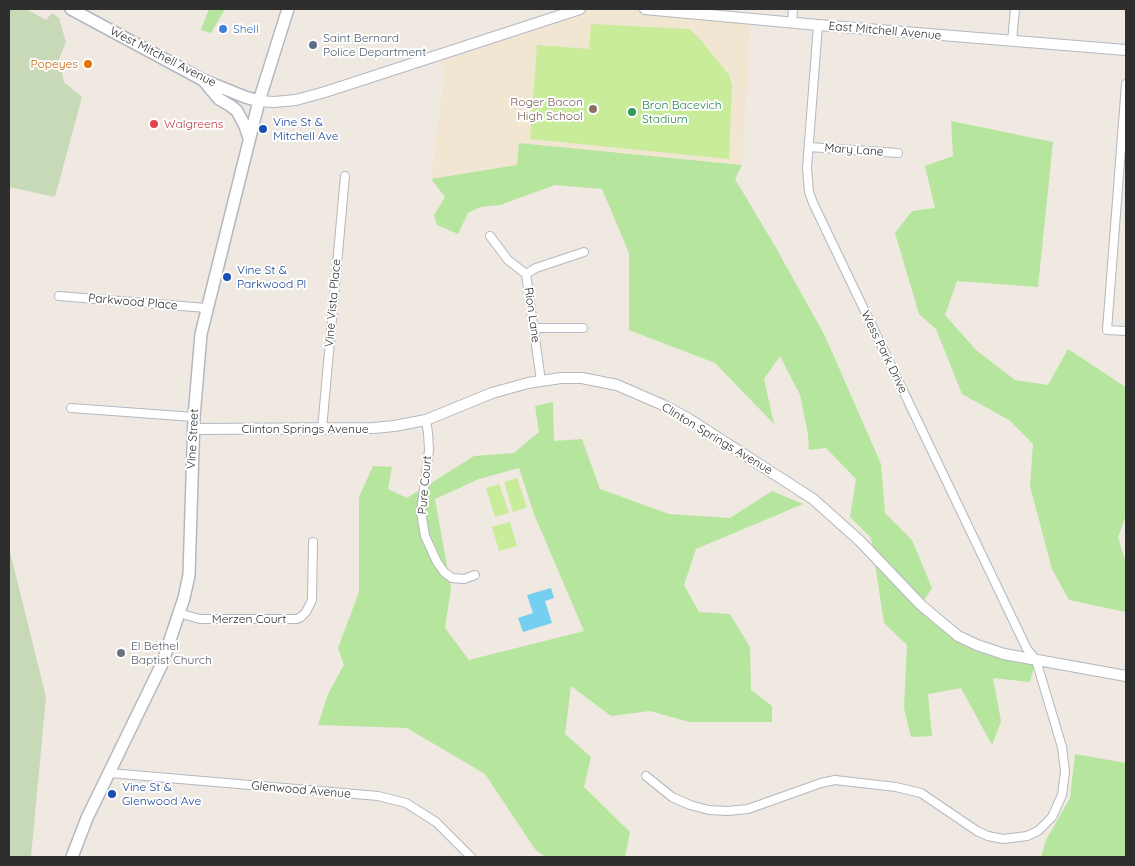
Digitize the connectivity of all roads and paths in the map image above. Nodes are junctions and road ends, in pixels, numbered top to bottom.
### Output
1 (70, 9) edge
2 (288, 9) edge
3 (580, 9) edge
4 (645, 9) edge
5 (793, 9) edge
6 (1015, 9) edge
7 (792, 23) junction
8 (818, 25) junction
9 (1012, 41) junction
10 (1126, 50) edge
11 (203, 80) junction
12 (1126, 84) edge
13 (259, 101) junction
14 (249, 139) junction
15 (809, 147) junction
16 (898, 154) dead end
17 (345, 176) dead end
18 (490, 236) dead end
19 (584, 252) dead end
20 (526, 274) junction
21 (59, 296) dead end
22 (206, 308) junction
23 (534, 328) junction
24 (584, 328) dead end
25 (1126, 332) edge
26 (541, 381) junction
27 (70, 408) dead end
28 (194, 417) junction
29 (426, 420) junction
30 (193, 429) junction
31 (322, 429) junction
32 (313, 542) dead end
33 (475, 576) dead end
34 (178, 613) junction
35 (1036, 660) junction
36 (1126, 676) edge
37 (110, 773) junction
38 (646, 776) dead end
39 (72, 857) edge
40 (471, 857) edge

1 - 11 main road, West Mitchell Avenue
2 - 13 main road, Vine Street
3 - 13 street
4 - 7 street, East Mitchell Avenue
5 - 7 street
6 - 9 street
7 - 8 street, East Mitchell Avenue
8 - 9 street, East Mitchell Avenue
8 - 15 street, Wess Park Drive
9 - 10 street, East Mitchell Avenue
11 - 13 main road, West Mitchell Avenue
11 - 14 main road
12 - 25 street
13 - 14 main road, Vine Street
14 - 22 main road, Vine Street
15 - 16 street, Mary Lane
15 - 35 street, Wess Park Drive
17 - 31 street, Vine Vista Place
18 - 20 street, Rion Lane
19 - 20 street
20 - 23 street, Rion Lane
21 - 22 street, Parkwood Place
22 - 28 main road, Vine Street
23 - 24 street
23 - 26 street, Rion Lane
26 - 29 street, Clinton Springs Avenue
26 - 35 street, Clinton Springs Avenue
27 - 28 street
28 - 30 main road, Vine Street
29 - 31 street, Clinton Springs Avenue
29 - 33 street, Pure Court
30 - 31 street, Clinton Springs Avenue
30 - 34 main road, Vine Street
32 - 34 street, Merzen Court
34 - 37 main road, Vine Street
35 - 36 street, Clinton Springs Avenue
35 - 38 street, Wess Park Drive
37 - 39 main road, Vine Street
37 - 40 street, Glenwood Avenue

